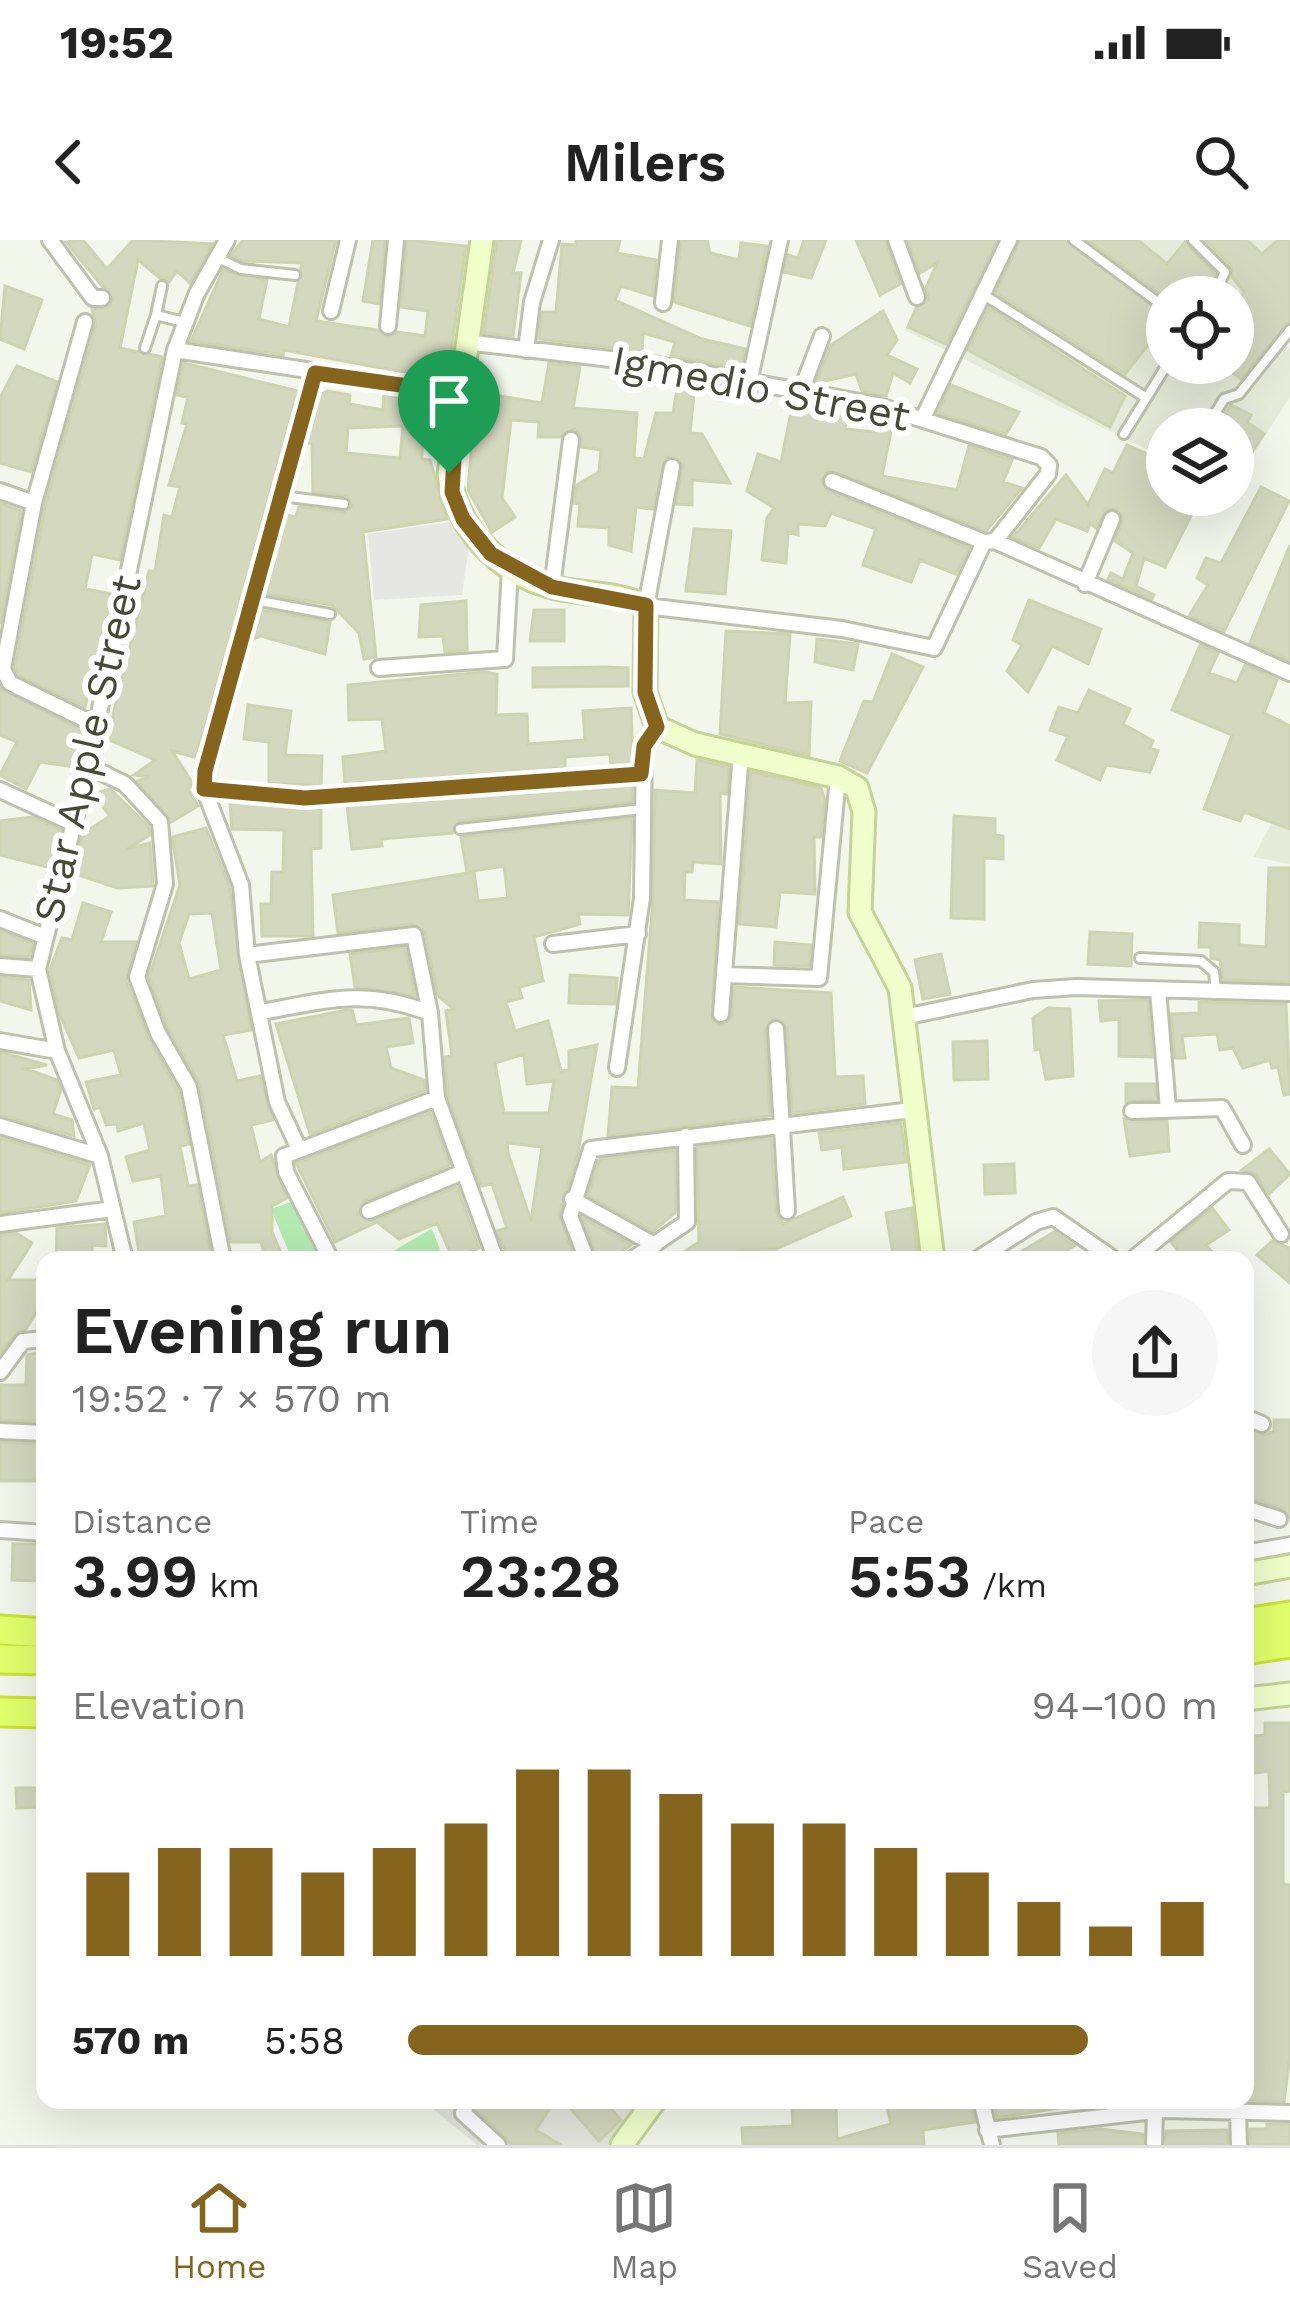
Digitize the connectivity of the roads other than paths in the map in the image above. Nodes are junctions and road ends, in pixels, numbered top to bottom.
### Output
1 (50, 240) edge
2 (227, 240) edge
3 (348, 240) edge
4 (396, 240) edge
5 (482, 240) edge
6 (551, 240) edge
7 (670, 240) edge
8 (780, 240) edge
9 (896, 240) edge
10 (1009, 240) edge
11 (1074, 240) edge
12 (1192, 240) edge
13 (214, 256) junction
14 (295, 275) dead end
15 (1223, 276) edge
16 (162, 286) dead end
17 (1146, 293) edge
18 (982, 294) junction
19 (917, 297) dead end
20 (102, 298) dead end
21 (663, 303) dead end
22 (331, 310) dead end
23 (156, 315) junction
24 (86, 322) dead end
25 (186, 322) junction
26 (388, 326) dead end
27 (1290, 330) edge
28 (823, 336) dead end
29 (465, 342) junction
30 (145, 348) dead end
31 (176, 350) junction
32 (526, 350) junction
33 (315, 373) junction
34 (749, 383) junction
35 (1153, 384) edge
36 (458, 393) junction
37 (800, 394) junction
38 (1144, 397) junction
39 (1219, 408) edge
40 (923, 418) junction
41 (1124, 434) dead end
42 (571, 440) dead end
43 (672, 467) dead end
44 (832, 481) dead end
45 (0, 491) edge
46 (282, 496) junction
47 (34, 503) junction
48 (344, 504) dead end
49 (1112, 519) dead end
50 (989, 541) junction
51 (510, 569) junction
52 (1085, 584) junction
53 (552, 587) junction
54 (254, 600) junction
55 (646, 605) junction
56 (330, 614) dead end
57 (379, 668) dead end
58 (1290, 673) edge
59 (95, 725) junction
60 (657, 727) junction
61 (741, 752) junction
62 (88, 766) junction
63 (641, 774) junction
64 (838, 777) junction
65 (204, 789) junction
66 (0, 790) edge
67 (642, 809) junction
68 (74, 824) junction
69 (460, 829) dead end
70 (0, 919) edge
71 (638, 934) junction
72 (44, 936) junction
73 (553, 944) dead end
74 (247, 956) junction
75 (1140, 958) dead end
76 (0, 965) edge
77 (38, 969) junction
78 (725, 975) junction
79 (1158, 990) junction
80 (1216, 991) junction
81 (1290, 993) edge
82 (261, 1012) junction
83 (430, 1013) junction
84 (722, 1014) dead end
85 (904, 1017) junction
86 (776, 1029) dead end
87 (0, 1041) edge
88 (57, 1051) junction
89 (617, 1067) dead end
90 (437, 1098) junction
91 (1168, 1109) junction
92 (912, 1110) junction
93 (1132, 1111) dead end
94 (0, 1126) edge
95 (785, 1126) junction
96 (686, 1136) junction
97 (1243, 1145) dead end
98 (298, 1147) junction
99 (100, 1156) junction
100 (463, 1172) junction
101 (572, 1199) junction
102 (113, 1209) junction
103 (787, 1210) dead end
104 (369, 1211) dead end
105 (0, 1224) edge
106 (1281, 1234) dead end
107 (655, 1245) junction
108 (123, 1251) edge
109 (221, 1251) edge
110 (326, 1251) edge
111 (493, 1251) edge
112 (583, 1251) edge
113 (646, 1251) edge
114 (932, 1251) edge
115 (990, 1251) edge
116 (1101, 1251) edge
117 (1143, 1251) edge
118 (36, 1340) edge
119 (0, 1372) edge
120 (1254, 1421) edge
121 (1262, 1424) dead end
122 (0, 1431) edge
123 (36, 1433) edge
124 (1254, 1511) edge
125 (1279, 1520) dead end
126 (0, 1531) edge
127 (36, 1533) edge
128 (1290, 1545) edge
129 (1254, 1551) edge
130 (1290, 1566) edge
131 (1254, 1572) edge
132 (1290, 1616) edge
133 (1254, 1622) edge
134 (0, 1630) edge
135 (36, 1632) edge
136 (1290, 1643) edge
137 (1254, 1649) edge
138 (0, 1659) edge
139 (36, 1660) edge
140 (0, 1693) edge
141 (36, 1694) edge
142 (1289, 1697) edge
143 (1254, 1699) edge
144 (0, 1712) edge
145 (36, 1712) edge
146 (468, 2109) edge
147 (648, 2109) edge
148 (1164, 2109) edge
149 (1225, 2109) edge
150 (1155, 2110) junction
151 (1238, 2111) junction
152 (1290, 2113) edge
153 (989, 2137) edge
154 (498, 2145) edge
155 (622, 2145) edge
156 (1154, 2145) edge
157 (1239, 2145) edge

1 - 20 street
2 - 13 street, Star Apple Street
3 - 22 street
4 - 26 street
5 - 29 street
6 - 32 street
7 - 21 street
8 - 34 street
9 - 19 street
10 - 18 street
11 - 17 lane
12 - 15 lane
13 - 14 lane
13 - 25 street, Star Apple Street
16 - 23 lane
18 - 38 lane
18 - 40 street
23 - 25 lane
23 - 30 lane
24 - 47 street
25 - 31 street, Star Apple Street
27 - 39 lane
28 - 37 street
29 - 32 street, Igmedio Street
29 - 36 street
31 - 33 street
31 - 59 street, Star Apple Street
32 - 34 street, Igmedio Street
33 - 36 street
33 - 46 street
34 - 37 street, Igmedio Street
35 - 38 lane
36 - 51 street
37 - 40 street, Igmedio Street
38 - 41 lane
40 - 50 street, Igmedio Street
42 - 53 street
43 - 55 street
44 - 50 street
45 - 47 street
46 - 48 lane
46 - 54 street
47 - 59 street
49 - 52 street
50 - 52 street
50 - 55 street
51 - 53 street
51 - 57 street
52 - 58 street
53 - 55 street
54 - 56 lane
54 - 65 street
55 - 60 street
59 - 62 street, Star Apple Street
60 - 61 street
60 - 63 street
61 - 64 street
61 - 78 street
62 - 68 street, Star Apple Street
62 - 109 street
63 - 65 street
63 - 67 street
64 - 78 street
64 - 85 street
65 - 74 street
66 - 68 street
67 - 69 lane
67 - 71 street
68 - 72 street, Star Apple Street
70 - 72 street
71 - 73 street
71 - 89 street
72 - 77 street, Star Apple Street
74 - 82 street
74 - 83 street
75 - 80 lane
76 - 77 street
77 - 88 street, Star Apple Street
78 - 84 street
79 - 80 street
79 - 85 street
79 - 91 street
80 - 81 street
82 - 83 street
82 - 98 street
83 - 90 street
85 - 92 street
86 - 95 street
87 - 88 street
88 - 99 street, Star Apple Street
90 - 98 street
90 - 100 street
91 - 93 street
91 - 97 street
92 - 95 street
92 - 114 street
94 - 99 street
95 - 96 street
95 - 103 street
96 - 101 street
96 - 107 street
98 - 110 street
99 - 102 street, Star Apple Street
100 - 104 street
100 - 111 street
101 - 107 street
101 - 112 street
102 - 105 street
102 - 108 street, Star Apple Street
106 - 117 street
107 - 113 street
115 - 116 street
118 - 119 street
120 - 121 street
122 - 123 street
124 - 125 street
126 - 127 street
128 - 129 street
130 - 131 street
132 - 133 highway
134 - 135 highway
136 - 137 highway
138 - 139 highway
140 - 141 highway
142 - 143 street
144 - 145 highway
146 - 154 street
147 - 155 street
148 - 150 street
149 - 151 street
150 - 153 street
150 - 156 street
151 - 152 street
151 - 157 street

